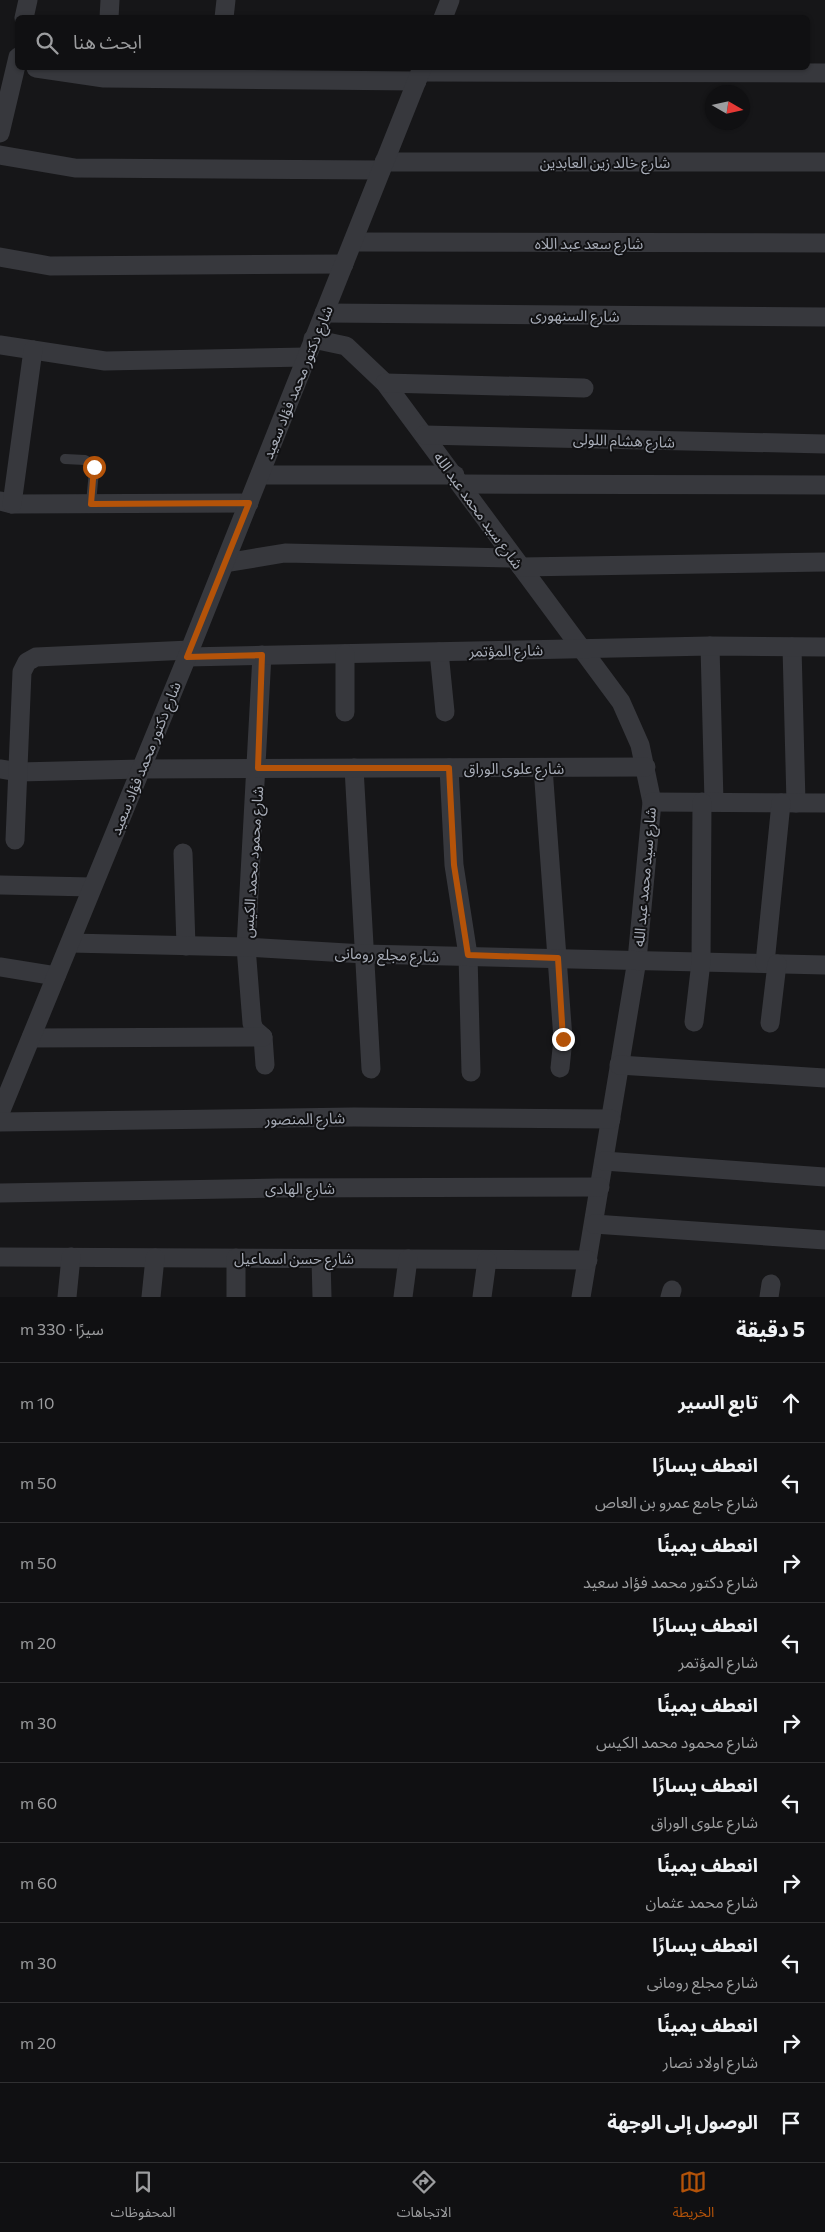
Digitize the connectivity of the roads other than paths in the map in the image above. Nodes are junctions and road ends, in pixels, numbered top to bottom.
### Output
1 (28, 0) edge
2 (110, 0) edge
3 (226, 0) edge
4 (450, 0) edge
5 (25, 15) edge
6 (109, 15) edge
7 (224, 15) edge
8 (444, 15) edge
9 (13, 61) edge
10 (64, 70) edge
11 (105, 73) edge
12 (218, 73) edge
13 (825, 73) edge
14 (420, 74) edge
15 (0, 133) edge
16 (0, 155) edge
17 (825, 162) edge
18 (383, 166) junction
19 (352, 242) junction
20 (825, 243) edge
21 (0, 257) edge
22 (344, 264) junction
23 (324, 312) junction
24 (825, 317) edge
25 (313, 339) junction
26 (0, 345) edge
27 (33, 350) junction
28 (306, 357) junction
29 (385, 383) junction
30 (584, 388) dead end
31 (424, 435) junction
32 (825, 444) edge
33 (65, 459) dead end
34 (260, 475) junction
35 (458, 480) junction
36 (825, 485) edge
37 (6, 503) edge
38 (249, 503) junction
39 (91, 504) junction
40 (517, 562) junction
41 (825, 562) edge
42 (225, 563) junction
43 (710, 646) junction
44 (825, 646) edge
45 (792, 647) junction
46 (582, 649) junction
47 (439, 652) junction
48 (188, 654) junction
49 (345, 654) junction
50 (262, 655) junction
51 (345, 712) dead end
52 (444, 712) dead end
53 (646, 767) junction
54 (258, 768) junction
55 (354, 768) junction
56 (449, 768) junction
57 (543, 768) junction
58 (0, 769) edge
59 (141, 769) junction
60 (18, 772) junction
61 (652, 802) junction
62 (708, 802) junction
63 (789, 803) junction
64 (825, 803) edge
65 (15, 840) dead end
66 (183, 852) dead end
67 (0, 885) edge
68 (92, 887) junction
69 (70, 943) junction
70 (186, 946) junction
71 (246, 947) junction
72 (364, 954) junction
73 (468, 955) junction
74 (558, 958) junction
75 (636, 960) junction
76 (701, 962) junction
77 (771, 964) junction
78 (825, 965) edge
79 (0, 967) edge
80 (56, 976) junction
81 (694, 1022) dead end
82 (770, 1023) dead end
83 (262, 1037) junction
84 (31, 1038) junction
85 (619, 1064) junction
86 (265, 1065) dead end
87 (560, 1068) dead end
88 (371, 1069) dead end
89 (8, 1071) edge
90 (471, 1072) dead end
91 (825, 1078) edge
92 (0, 1114) edge
93 (611, 1119) junction
94 (0, 1122) edge
95 (604, 1161) junction
96 (825, 1177) edge
97 (600, 1187) junction
98 (0, 1193) edge
99 (594, 1224) junction
100 (825, 1240) edge
101 (0, 1257) edge
102 (72, 1257) junction
103 (155, 1258) junction
104 (236, 1258) junction
105 (321, 1259) junction
106 (408, 1259) junction
107 (487, 1260) junction
108 (588, 1260) junction
109 (67, 1297) edge
110 (151, 1297) edge
111 (236, 1297) edge
112 (322, 1297) edge
113 (403, 1297) edge
114 (482, 1297) edge
115 (581, 1297) edge

1 - 5 street
2 - 6 street
3 - 7 street
4 - 8 street
9 - 15 street
10 - 11 street
11 - 12 street
12 - 14 street
13 - 14 street
14 - 18 street, شارع دكتور محمد فؤاد سعيد
16 - 18 street, شارع خالد زين العابدين
17 - 18 street, شارع خالد زين العابدين
18 - 19 street, شارع دكتور محمد فؤاد سعيد
19 - 20 street, شارع سعد عبد اللاه
19 - 22 street, شارع دكتور محمد فؤاد سعيد
21 - 22 street
22 - 23 street, شارع دكتور محمد فؤاد سعيد
23 - 24 street, شارع السنهورى
23 - 25 street, شارع دكتور محمد فؤاد سعيد
25 - 28 street, شارع دكتور محمد فؤاد سعيد
25 - 29 street, شارع سيد محمد عبد الله
26 - 27 street
27 - 28 street
27 - 37 street
28 - 34 street, شارع دكتور محمد فؤاد سعيد
29 - 30 street
29 - 31 street, شارع سيد محمد عبد الله
31 - 32 street, شارع هشام اللولى
31 - 35 street, شارع سيد محمد عبد الله
33 - 39 lane
34 - 35 street
34 - 38 street, شارع دكتور محمد فؤاد سعيد
35 - 36 street
35 - 40 street, شارع سيد محمد عبد الله
37 - 39 street
38 - 39 street
38 - 42 street, شارع دكتور محمد فؤاد سعيد
40 - 41 street
40 - 42 street
40 - 46 street, شارع سيد محمد عبد الله
42 - 48 street, شارع دكتور محمد فؤاد سعيد
43 - 45 street, شارع المؤتمر
43 - 46 street, شارع المؤتمر
43 - 62 street
44 - 45 street, شارع المؤتمر
45 - 63 street
46 - 47 street, شارع المؤتمر
46 - 53 street, شارع سيد محمد عبد الله
47 - 49 street, شارع المؤتمر
47 - 52 street
48 - 50 street, شارع المؤتمر
48 - 59 street, شارع دكتور محمد فؤاد سعيد
48 - 60 street, شارع المؤتمر
49 - 50 street, شارع المؤتمر
49 - 51 street
50 - 54 street, شارع محمود محمد الكيس
53 - 57 street, شارع علوى الوراق
53 - 61 street, شارع سيد محمد عبد الله
54 - 55 street, شارع علوى الوراق
54 - 59 street, شارع علوى الوراق
54 - 71 street, شارع محمود محمد الكيس
55 - 56 street, شارع علوى الوراق
55 - 72 street
56 - 57 street, شارع علوى الوراق
56 - 73 street
57 - 74 street
58 - 60 street, شارع علوى الوراق
59 - 60 street, شارع علوى الوراق
59 - 68 street, شارع دكتور محمد فؤاد سعيد
60 - 65 street
61 - 62 street
61 - 75 street, شارع سيد محمد عبد الله
62 - 63 street
62 - 76 street
63 - 64 street
63 - 77 street
66 - 70 street
67 - 68 street
68 - 69 street, شارع دكتور محمد فؤاد سعيد
69 - 70 street, شارع مجلع رومانى
69 - 80 street, شارع دكتور محمد فؤاد سعيد
70 - 71 street, شارع مجلع رومانى
71 - 72 street, شارع مجلع رومانى
71 - 83 street, شارع محمود محمد الكيس
72 - 73 street, شارع مجلع رومانى
72 - 88 street
73 - 74 street, شارع مجلع رومانى
73 - 90 street
74 - 75 street, شارع مجلع رومانى
74 - 87 street
75 - 76 street, شارع مجلع رومانى
75 - 85 street, شارع سيد محمد عبد الله
76 - 77 street, شارع مجلع رومانى
76 - 81 street
77 - 78 street, شارع مجلع رومانى
77 - 82 street
79 - 80 street
80 - 84 street, شارع دكتور محمد فؤاد سعيد
83 - 84 street
83 - 86 street, شارع محمود محمد الكيس
84 - 89 street, شارع دكتور محمد فؤاد سعيد
85 - 91 street
85 - 93 street, شارع سيد محمد عبد الله
89 - 92 street, شارع دكتور محمد فؤاد سعيد
93 - 94 street, شارع المنصور
93 - 95 street, شارع سيد محمد عبد الله
95 - 96 street
95 - 97 street, شارع سيد محمد عبد الله
97 - 98 street, شارع الهادى
97 - 99 street, شارع سيد محمد عبد الله
99 - 100 street
99 - 108 street, شارع سيد محمد عبد الله
101 - 102 street, شارع حسن اسماعيل
102 - 103 street, شارع حسن اسماعيل
102 - 109 street
103 - 104 street, شارع حسن اسماعيل
103 - 110 street
104 - 105 street, شارع حسن اسماعيل
104 - 111 street
105 - 106 street, شارع حسن اسماعيل
105 - 112 street
106 - 107 street, شارع حسن اسماعيل
106 - 113 street
107 - 108 street, شارع حسن اسماعيل
107 - 114 street
108 - 115 street, شارع سيد محمد عبد الله

